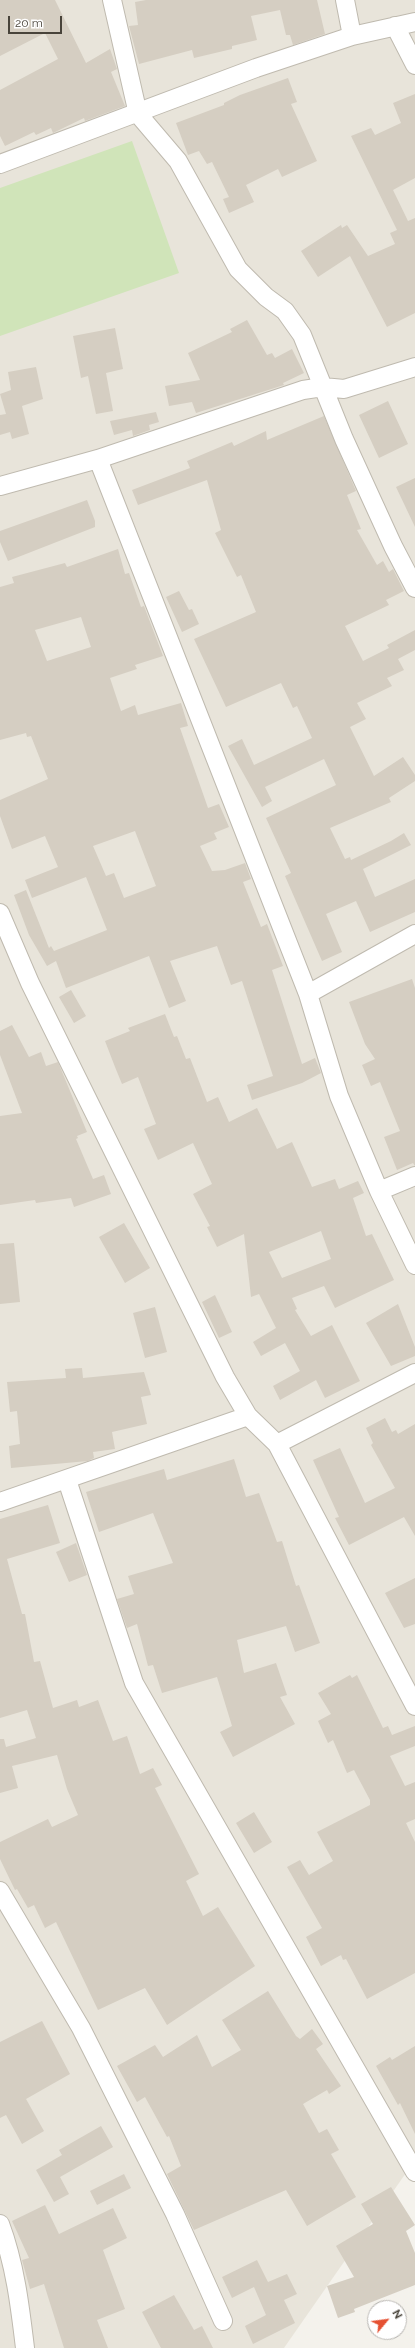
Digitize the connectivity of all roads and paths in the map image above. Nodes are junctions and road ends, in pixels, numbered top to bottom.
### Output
1 (112, 0) edge
2 (345, 0) edge
3 (415, 22) edge
4 (395, 26) junction
5 (352, 36) junction
6 (415, 66) edge
7 (138, 114) junction
8 (0, 164) edge
9 (415, 367) edge
10 (323, 387) junction
11 (98, 459) junction
12 (0, 486) edge
13 (415, 588) edge
14 (0, 913) edge
15 (415, 934) edge
16 (308, 994) junction
17 (415, 1176) edge
18 (379, 1191) junction
19 (415, 1265) edge
20 (415, 1373) edge
21 (248, 1416) junction
22 (276, 1444) junction
23 (67, 1480) junction
24 (0, 1502) edge
25 (415, 1706) edge
26 (0, 1891) edge
27 (415, 2172) edge
28 (0, 2224) edge
29 (223, 2321) dead end
30 (25, 2348) edge

1 - 7 street
2 - 5 street
3 - 4 street
4 - 5 street
4 - 6 street
5 - 7 street
7 - 8 street
7 - 10 street
9 - 10 street
10 - 11 street
10 - 13 street
11 - 12 street
11 - 16 street
14 - 21 street
15 - 16 street
16 - 18 street
17 - 18 street
18 - 19 street
20 - 22 street
21 - 22 street
21 - 23 street
22 - 25 street
23 - 24 street
23 - 27 street
26 - 29 street
28 - 30 street

